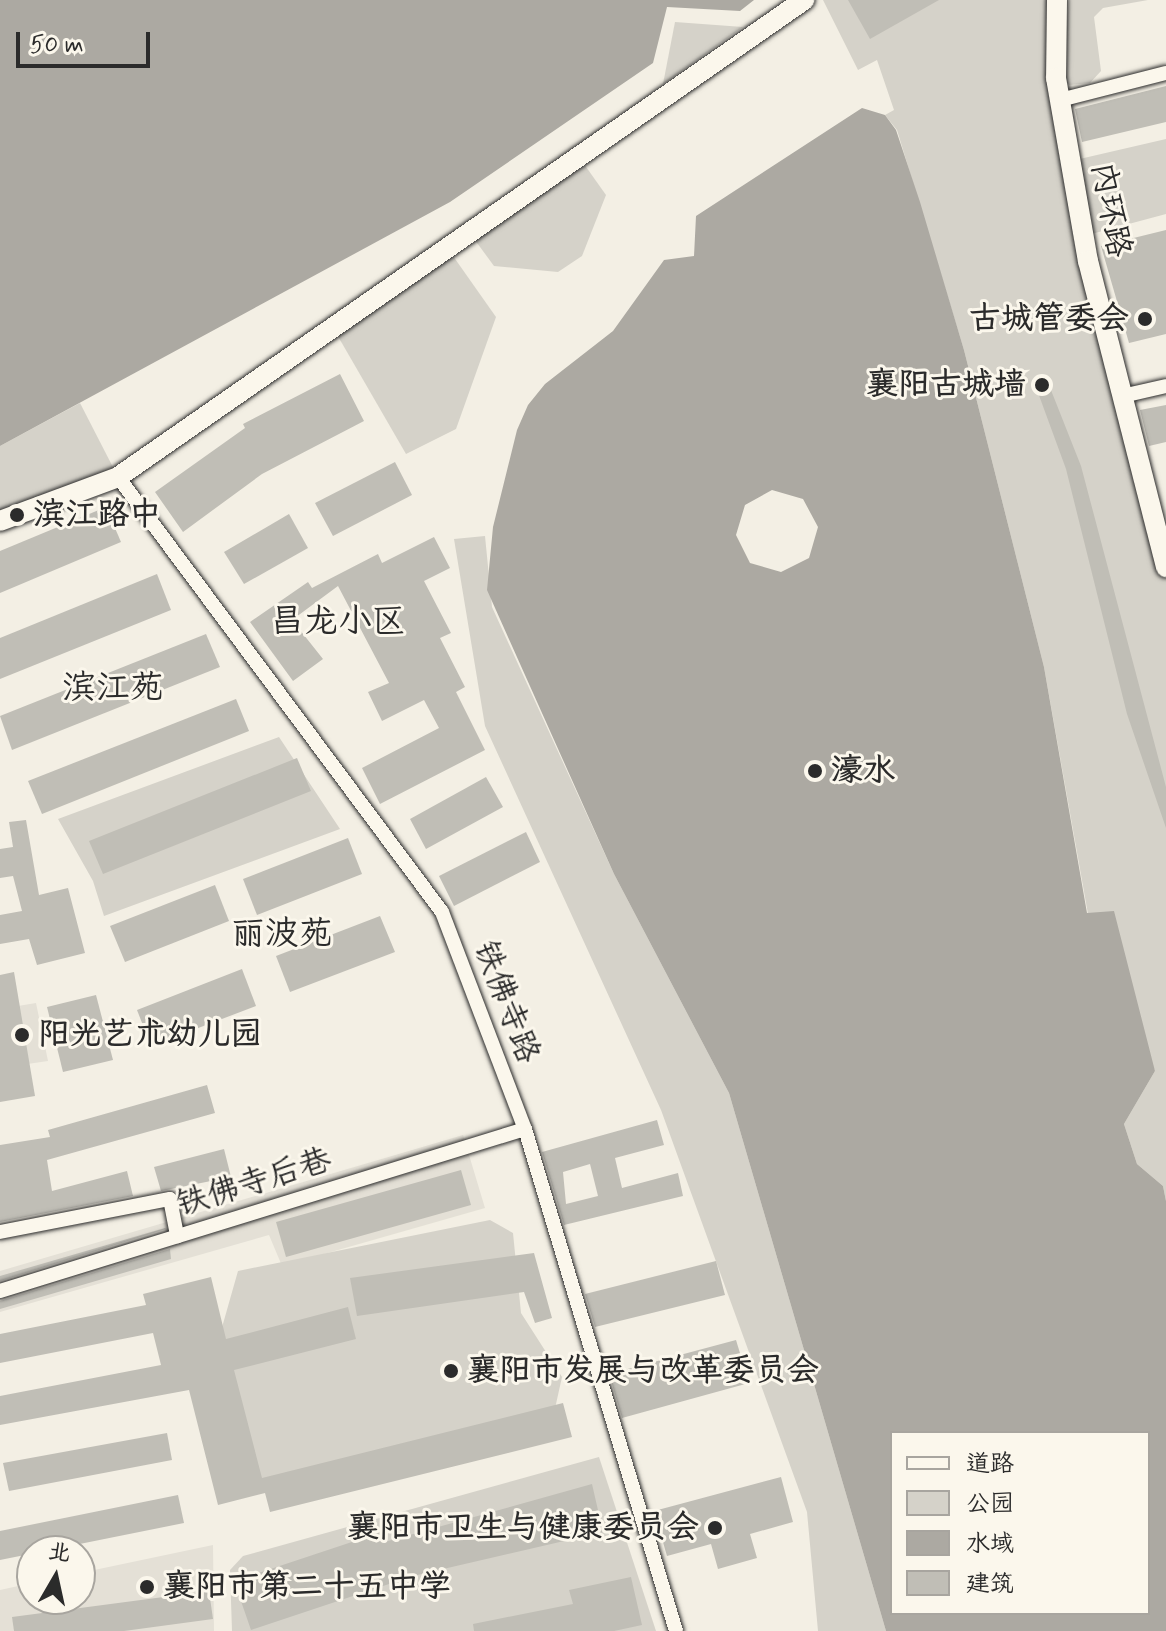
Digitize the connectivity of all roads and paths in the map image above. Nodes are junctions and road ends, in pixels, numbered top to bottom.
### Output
1 (804, 0) edge
2 (1057, 0) edge
3 (1166, 73) edge
4 (1060, 100) junction
5 (1166, 386) edge
6 (1122, 396) junction
7 (118, 477) junction
8 (0, 521) edge
9 (1166, 567) edge
10 (525, 1129) junction
11 (0, 1232) edge
12 (177, 1236) junction
13 (0, 1291) edge
14 (676, 1631) edge

1 - 7 street
2 - 4 street, 内环路
3 - 4 street
4 - 6 street, 内环路
5 - 6 street
6 - 9 street, 内环路
7 - 8 street
7 - 10 street, 铁佛寺路
10 - 12 street, 铁佛寺后巷
10 - 14 street, 铁佛寺路
11 - 12 street
12 - 13 street, 铁佛寺后巷

